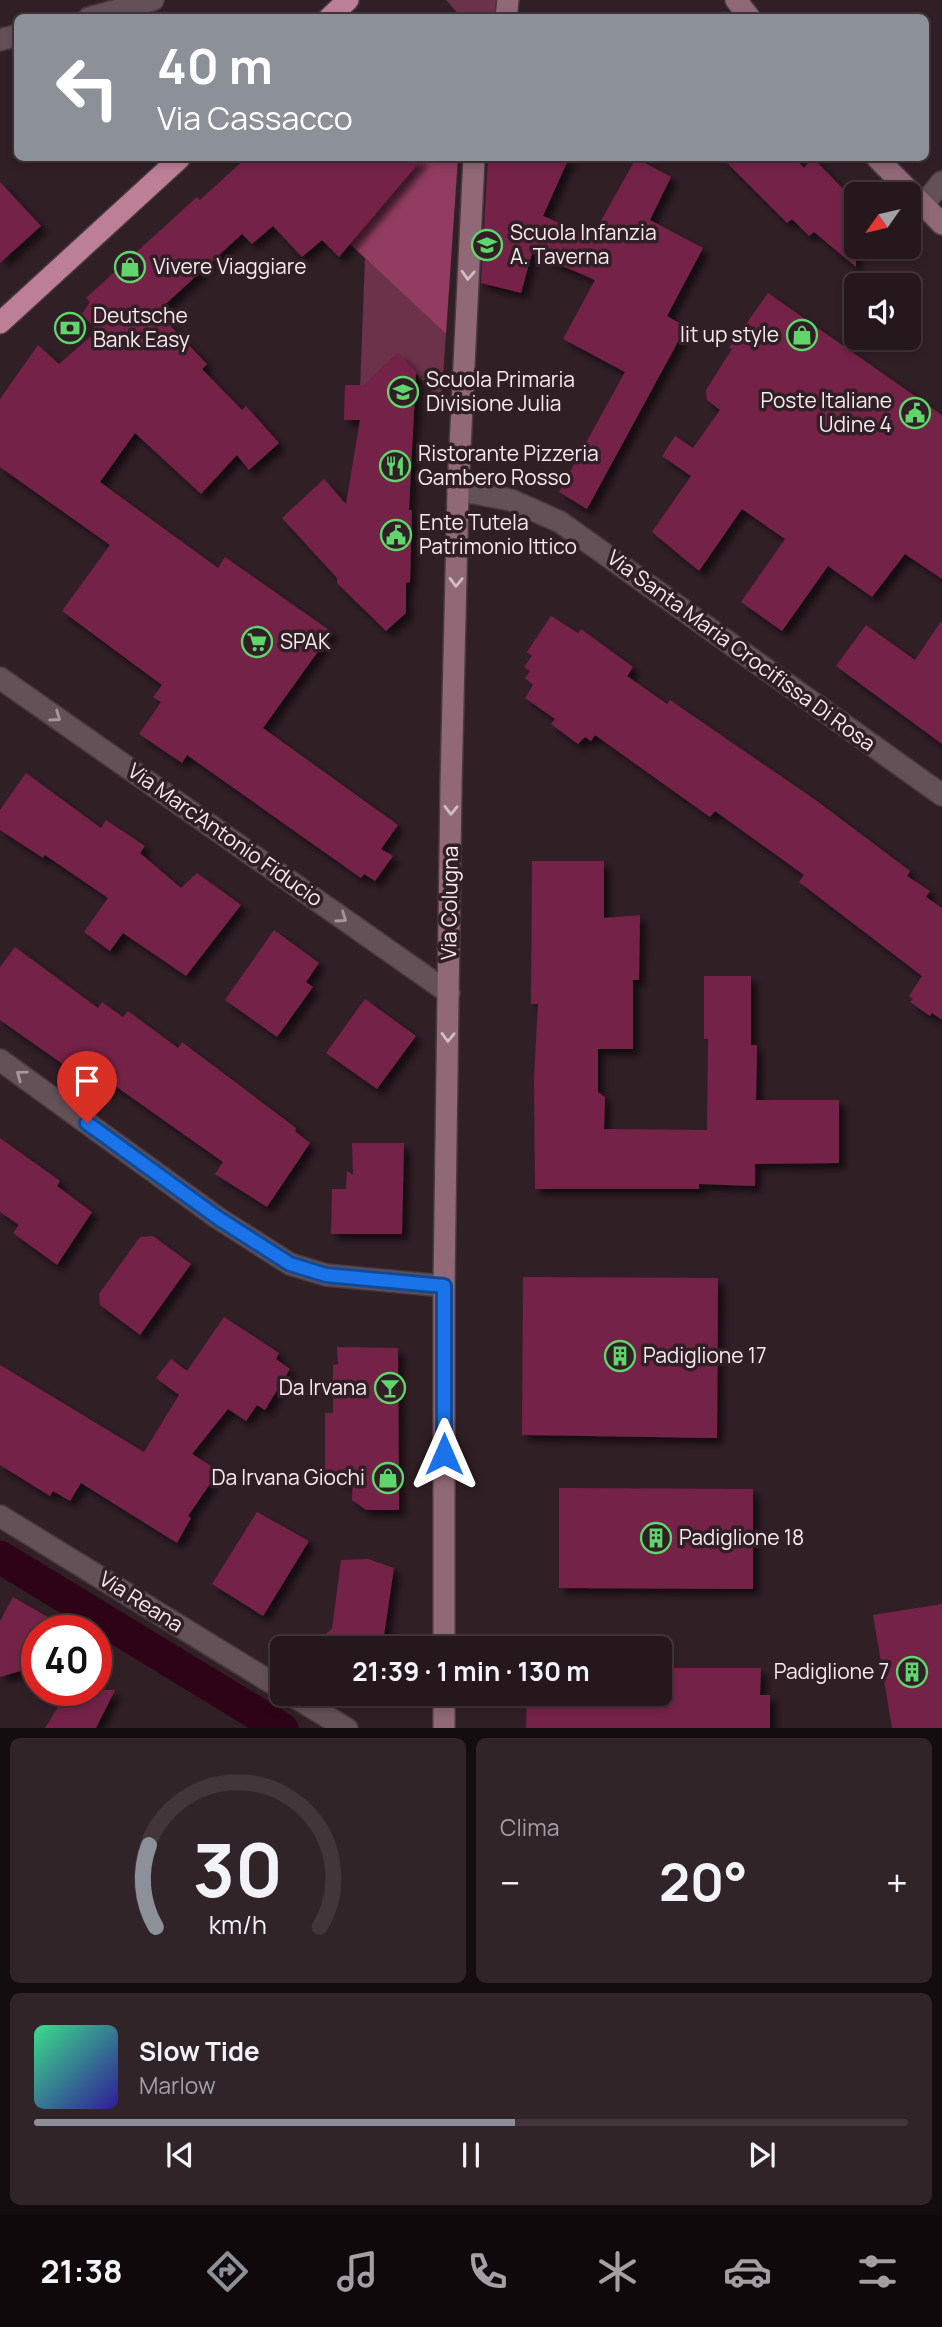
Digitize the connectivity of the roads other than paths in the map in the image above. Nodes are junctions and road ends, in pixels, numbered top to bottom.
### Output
1 (153, 0) edge
2 (348, 0) edge
3 (736, 0) edge
4 (103, 14) edge
5 (333, 14) edge
6 (747, 14) edge
7 (177, 161) edge
8 (474, 161) edge
9 (880, 161) edge
10 (942, 182) edge
11 (923, 205) junction
12 (942, 224) edge
13 (0, 323) edge
14 (458, 489) junction
15 (0, 678) edge
16 (942, 795) edge
17 (449, 993) junction
18 (0, 1060) edge
19 (444, 1286) junction
20 (0, 1516) edge
21 (444, 1636) edge
22 (270, 1682) edge
23 (310, 1706) edge
24 (444, 1706) edge
25 (347, 1728) edge
26 (444, 1728) edge

1 - 4 street
2 - 5 main road
3 - 6 street
7 - 13 main road
8 -> 14 street, Via Colugna
9 - 11 street
10 - 11 street
11 - 12 street
14 - 16 street, Via Santa Maria Crocifissa Di Rosa
14 -> 17 street, Via Colugna
15 -> 17 street, Via Marc'Antonio Fiducio
17 -> 19 street, Via Colugna
19 -> 18 street
19 - 21 street, Via Colugna
20 - 22 street, Via Reana
23 - 25 street
24 - 26 street

